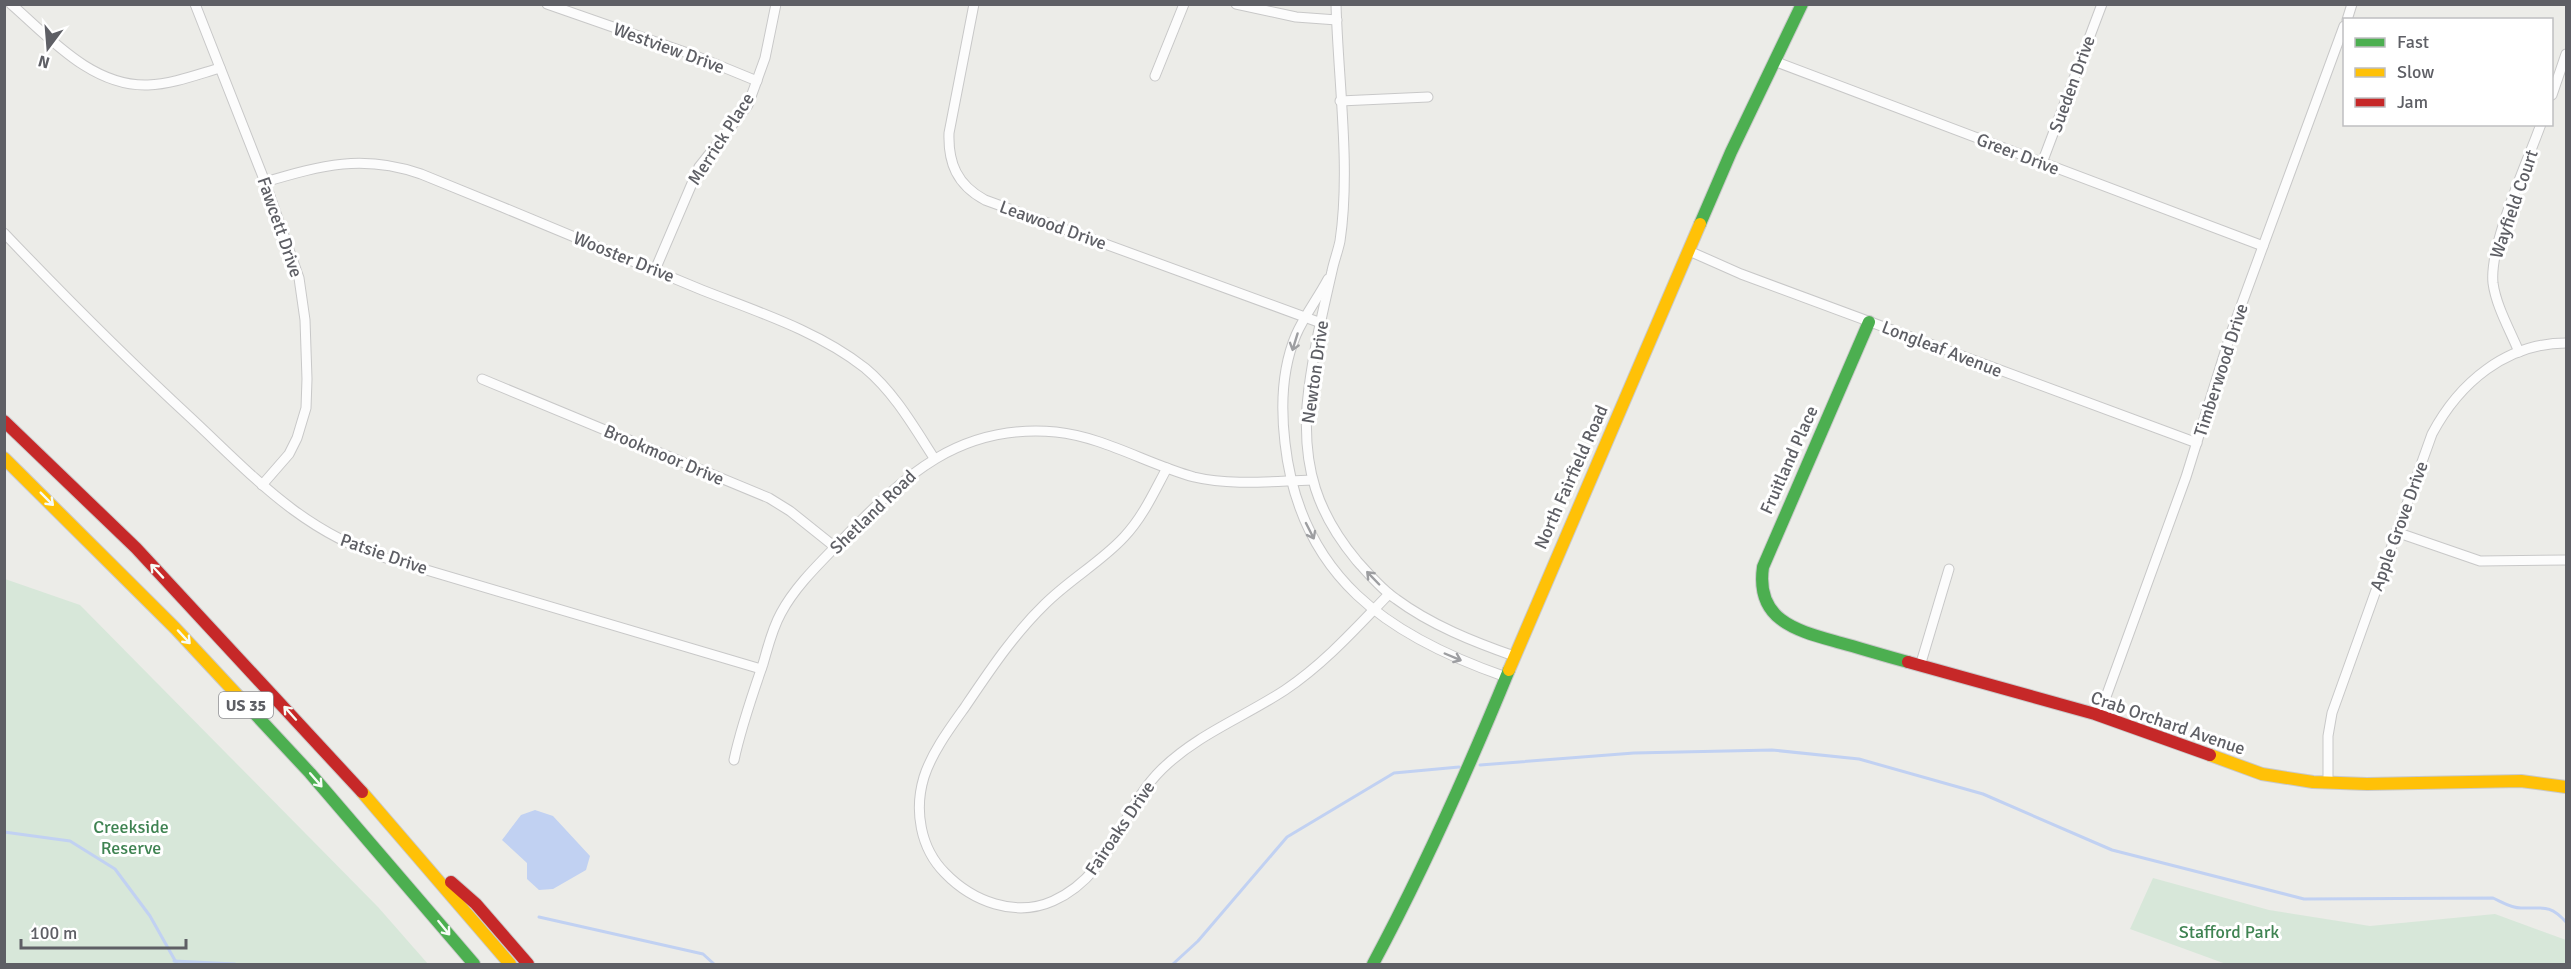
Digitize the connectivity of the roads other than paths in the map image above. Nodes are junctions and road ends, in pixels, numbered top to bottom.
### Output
1 (11, 4) edge
2 (195, 4) edge
3 (547, 4) edge
4 (776, 4) edge
5 (974, 4) edge
6 (1184, 4) edge
7 (1236, 4) edge
8 (1336, 4) edge
9 (1802, 4) edge
10 (2102, 4) edge
11 (1337, 20) junction
12 (2343, 29) edge
13 (2566, 54) edge
14 (1774, 61) junction
15 (220, 68) junction
16 (1155, 76) dead end
17 (757, 81) junction
18 (2553, 92) edge
19 (1428, 98) dead end
20 (1340, 101) junction
21 (2540, 126) edge
22 (2042, 163) junction
23 (265, 182) junction
24 (4, 233) edge
25 (2263, 246) junction
26 (1689, 251) junction
27 (655, 270) junction
28 (1332, 272) junction
29 (1306, 318) junction
30 (1869, 322) junction
31 (1321, 324) junction
32 (2566, 343) edge
33 (2519, 352) junction
34 (482, 379) dead end
35 (4, 421) edge
36 (2197, 443) junction
37 (4, 458) edge
38 (934, 458) junction
39 (1167, 468) junction
40 (1290, 480) junction
41 (1312, 480) junction
42 (262, 484) junction
43 (2396, 532) junction
44 (835, 547) junction
45 (2566, 560) edge
46 (1949, 569) dead end
47 (1389, 594) junction
48 (1373, 611) junction
49 (1772, 614) joint
50 (1514, 656) junction
51 (1920, 666) junction
52 (761, 669) junction
53 (1506, 677) junction
54 (2099, 716) junction
55 (734, 760) dead end
56 (2328, 782) junction
57 (2566, 787) edge
58 (400, 834) junction
59 (474, 964) edge
60 (510, 964) edge
61 (528, 964) edge
62 (1373, 964) edge

1 - 15 street
2 - 15 street, Fawcett Drive
3 - 17 street, Westview Drive
4 - 17 street, Merrick Place
5 - 29 street, Leawood Drive
6 - 16 street
7 - 11 street
8 - 11 street, Newton Drive
9 - 14 main road, North Fairfield Road
10 - 22 street, Sueden Drive
11 - 20 street, Newton Drive
12 - 25 street, Timberwood Drive
13 - 18 street
14 - 22 street, Greer Drive
14 - 26 main road, North Fairfield Road
15 - 23 street, Fawcett Drive
17 - 27 street, Merrick Place
19 - 20 street
20 - 28 street, Newton Drive
21 - 33 street, Wayfield Court
22 - 25 street, Greer Drive
23 - 27 street, Wooster Drive
23 - 42 street, Fawcett Drive
24 - 42 street, Patsie Drive
25 - 36 street, Timberwood Drive
26 - 30 street, Longleaf Avenue
26 - 50 main road, North Fairfield Road
27 - 38 street, Wooster Drive
28 - 29 street, Newton Drive
28 - 31 street, Newton Drive
29 - 31 street, Leawood Drive
29 -> 40 street, Newton Drive
30 - 36 street, Longleaf Avenue
30 - 49 main road, Fruitland Place
31 - 41 street, Newton Drive
32 - 33 street, Apple Grove Drive
33 - 43 street, Apple Grove Drive
34 - 44 street, Brookmoor Drive
58 -> 35 main road, US 35
36 - 54 street, Timberwood Drive
37 -> 59 main road, US 35
38 - 39 street, Shetland Road
38 - 44 street, Shetland Road
39 - 40 street, Shetland Road
39 - 48 street, Fairoaks Drive
40 - 41 street, Shetland Road
40 -> 48 street, Newton Drive
47 -> 41 street, Newton Drive
42 - 52 street, Patsie Drive
43 - 45 street
43 - 56 street, Apple Grove Drive
44 - 52 street, Shetland Road
46 - 51 street
47 - 48 street, Fairoaks Drive
47 - 50 street, Newton Drive
48 -> 53 street, Newton Drive
49 - 51 main road, Crab Orchard Avenue
50 - 53 main road, North Fairfield Road
51 - 54 main road, Crab Orchard Avenue
52 - 55 street, Shetland Road
53 - 62 main road, North Fairfield Road
54 - 56 main road, Crab Orchard Avenue
56 - 57 main road, Crab Orchard Avenue
58 - 60 main road, US 35
58 - 61 main road

